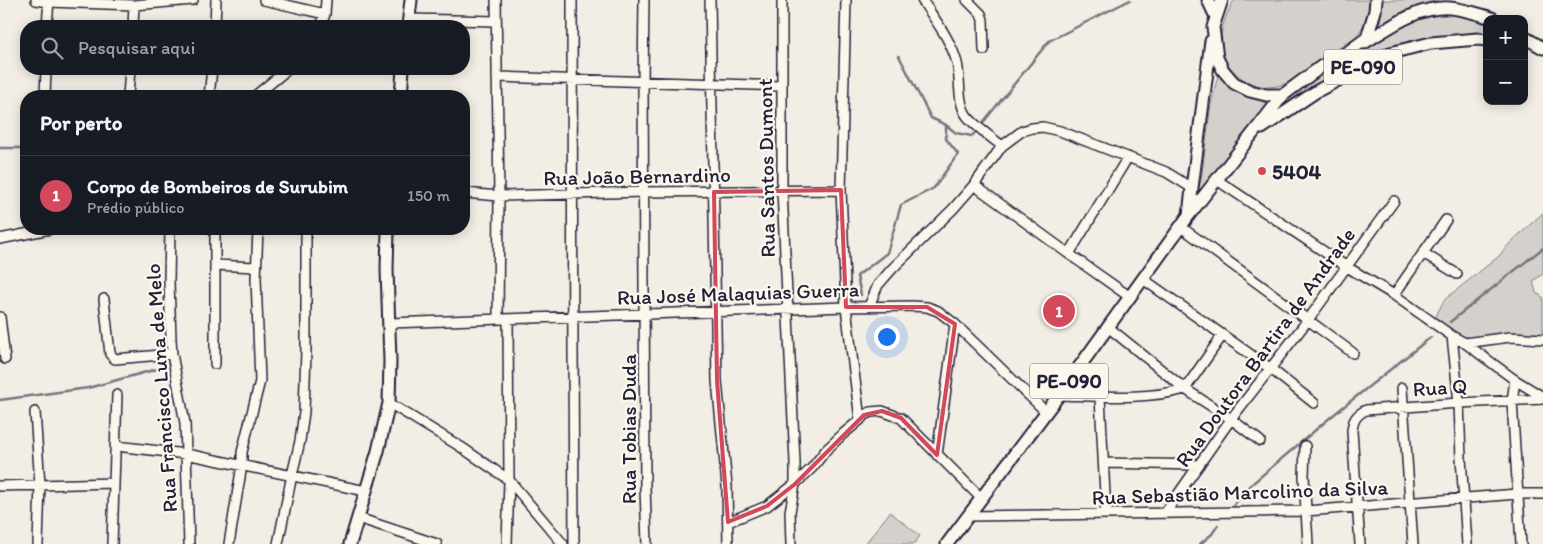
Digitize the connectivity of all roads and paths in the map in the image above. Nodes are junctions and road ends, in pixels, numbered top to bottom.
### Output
1 (36, 0) edge
2 (193, 0) edge
3 (216, 0) edge
4 (264, 0) edge
5 (326, 0) edge
6 (410, 0) edge
7 (496, 0) edge
8 (572, 0) edge
9 (644, 0) edge
10 (710, 0) edge
11 (782, 0) edge
12 (846, 0) edge
13 (922, 0) edge
14 (967, 0) edge
15 (1208, 0) edge
16 (1222, 0) edge
17 (1376, 0) edge
18 (1454, 0) edge
19 (49, 1) edge
20 (134, 5) junction
21 (325, 14) junction
22 (1484, 15) edge
23 (1483, 16) edge
24 (47, 20) edge
25 (133, 20) edge
26 (215, 20) edge
27 (322, 20) edge
28 (408, 20) edge
29 (496, 21) junction
30 (470, 22) edge
31 (1214, 22) junction
32 (1528, 39) edge
33 (1483, 40) edge
34 (1528, 46) edge
35 (1543, 48) edge
36 (984, 50) dead end
37 (1348, 52) junction
38 (46, 75) edge
39 (130, 75) edge
40 (211, 75) edge
41 (281, 75) edge
42 (403, 75) edge
43 (497, 77) junction
44 (571, 79) junction
45 (642, 82) junction
46 (712, 84) junction
47 (782, 86) junction
48 (45, 90) edge
49 (128, 90) edge
50 (210, 90) edge
51 (262, 90) edge
52 (402, 90) edge
53 (1283, 95) junction
54 (1254, 133) junction
55 (1002, 146) junction
56 (1128, 157) junction
57 (1217, 180) junction
58 (974, 185) junction
59 (1192, 188) junction
60 (782, 190) junction
61 (841, 190) junction
62 (643, 192) junction
63 (714, 192) junction
64 (470, 194) edge
65 (571, 194) junction
66 (499, 196) junction
67 (1394, 201) dead end
68 (1190, 215) junction
69 (1446, 220) dead end
70 (1181, 227) junction
71 (20, 235) edge
72 (170, 235) edge
73 (215, 235) edge
74 (258, 235) edge
75 (306, 235) edge
76 (388, 235) edge
77 (0, 239) edge
78 (1423, 253) junction
79 (1069, 254) junction
80 (215, 265) junction
81 (256, 266) junction
82 (1347, 266) junction
83 (1457, 274) dead end
84 (1143, 279) junction
85 (1394, 295) junction
86 (1130, 297) junction
87 (104, 300) dead end
88 (869, 306) junction
89 (846, 307) junction
90 (788, 309) junction
91 (716, 311) junction
92 (645, 314) junction
93 (574, 316) junction
94 (0, 317) edge
95 (503, 319) junction
96 (1308, 320) junction
97 (390, 323) junction
98 (955, 324) junction
99 (1108, 326) junction
100 (0, 327) edge
101 (1222, 336) junction
102 (1452, 336) junction
103 (1543, 339) edge
104 (1465, 342) junction
105 (1353, 353) dead end
106 (172, 354) junction
107 (5, 359) dead end
108 (215, 364) dead end
109 (1270, 370) junction
110 (1515, 380) junction
111 (1402, 388) dead end
112 (1185, 390) junction
113 (117, 395) dead end
114 (1059, 395) junction
115 (1100, 396) junction
116 (1543, 398) edge
117 (1512, 400) junction
118 (389, 403) junction
119 (1314, 403) dead end
120 (1459, 403) junction
121 (1404, 408) junction
122 (35, 412) dead end
123 (1046, 412) junction
124 (1231, 419) junction
125 (860, 420) junction
126 (1260, 441) dead end
127 (116, 446) junction
128 (1304, 446) dead end
129 (186, 454) junction
130 (937, 454) junction
131 (1104, 463) junction
132 (242, 465) junction
133 (1198, 465) junction
134 (292, 475) junction
135 (509, 480) junction
136 (114, 483) junction
137 (795, 484) junction
138 (40, 485) junction
139 (0, 486) edge
140 (366, 491) junction
141 (1517, 494) junction
142 (1543, 494) edge
143 (981, 498) junction
144 (1464, 499) junction
145 (1410, 503) junction
146 (1358, 508) junction
147 (1306, 512) junction
148 (1164, 513) junction
149 (1106, 514) junction
150 (968, 516) junction
151 (358, 518) junction
152 (728, 522) junction
153 (38, 544) edge
154 (112, 544) edge
155 (188, 544) edge
156 (229, 544) edge
157 (278, 544) edge
158 (350, 544) edge
159 (437, 544) edge
160 (507, 544) edge
161 (563, 544) edge
162 (574, 544) edge
163 (647, 544) edge
164 (728, 544) edge
165 (791, 544) edge
166 (946, 544) edge
167 (1308, 544) edge
168 (1360, 544) edge
169 (1413, 544) edge
170 (1467, 544) edge
171 (1521, 544) edge

1 - 19 street
2 - 20 street
3 - 26 street
4 - 21 street
5 - 21 street
6 - 28 main road
7 - 29 street
8 - 44 street
9 - 45 street, Rua Tobias Duda
10 - 46 street
11 - 47 street, Rua Santos Dumont
12 - 61 street
13 - 55 street
14 - 36 street
15 - 31 main road
16 - 31 main road
17 - 37 main road, PE-090
18 - 22 main road, PE-090
19 - 20 street
19 - 24 street
20 - 25 street
21 - 27 street
23 - 37 main road, PE-090
29 - 30 street
29 - 43 street
31 - 53 main road
31 - 59 main road
32 - 35 main road
33 - 54 main road, PE-090
34 - 35 main road
37 - 53 main road, PE-090
38 - 48 street
39 - 49 street
40 - 50 street
41 - 51 street
42 - 52 main road
43 - 44 street
43 - 66 street
44 - 45 street
44 - 65 street
45 - 46 street
45 - 62 street, Rua Tobias Duda
46 - 47 street
46 - 63 street
47 - 60 street, Rua Santos Dumont
53 - 54 main road, PE-090
54 - 57 main road, PE-090
55 - 56 street
55 - 58 street
56 - 59 street
56 - 79 street
57 - 68 main road, PE-090
57 - 82 street
58 - 79 street
58 - 88 street
59 - 68 main road
60 - 61 street, Rua João Bernardino
60 - 63 street, Rua João Bernardino
60 - 90 street, Rua Santos Dumont
61 - 89 street
62 - 63 street, Rua João Bernardino
62 - 65 street, Rua João Bernardino
62 - 92 street, Rua Tobias Duda
63 - 91 street
64 - 66 street, Rua João Bernardino
65 - 66 street, Rua João Bernardino
65 - 93 street
66 - 95 street
67 - 82 street, Rua Doutora Bartira de Andrade
68 - 70 main road, PE-090
69 - 78 street
70 - 84 main road, PE-090
70 - 96 street
71 - 77 street
72 - 106 street, Rua Francisco Luna de Melo
73 - 80 street
74 - 81 street
75 - 134 street
76 - 97 main road
78 - 83 street
78 - 85 street
79 - 86 street
80 - 81 street
80 - 108 street
81 - 132 street
82 - 85 street
82 - 96 street, Rua Doutora Bartira de Andrade
84 - 86 main road, PE-090
84 - 101 street
85 - 102 street
86 - 99 main road, PE-090
87 - 106 street
88 - 89 street, Rua José Malaquias Guerra
88 - 98 street, Rua José Malaquias Guerra
89 - 90 street, Rua José Malaquias Guerra
89 - 125 street
90 - 91 street, Rua José Malaquias Guerra
90 - 137 street, Rua Santos Dumont
91 - 92 street, Rua José Malaquias Guerra
91 - 152 street
92 - 93 street, Rua José Malaquias Guerra
92 - 163 street, Rua Tobias Duda
93 - 95 street, Rua José Malaquias Guerra
93 - 162 street
94 - 100 street
95 - 97 street, Rua José Malaquias Guerra
95 - 135 street
96 - 105 street
96 - 109 street, Rua Doutora Bartira de Andrade
97 - 118 main road
98 - 123 street, Rua José Malaquias Guerra
98 - 130 street
99 - 112 street
99 - 114 main road, PE-090
100 - 107 street
101 - 109 street
101 - 112 street
102 - 104 street
102 - 120 street
103 - 104 street
104 - 110 street
106 - 129 street, Rua Francisco Luna de Melo
109 - 119 street
109 - 124 street, Rua Doutora Bartira de Andrade
110 - 116 street
110 - 117 street
111 - 121 street
112 - 115 street
112 - 124 street
113 - 127 street
114 - 115 street
114 - 123 main road, PE-090
115 - 131 street
116 - 117 street, Rua Q
117 - 120 street, Rua Q
117 - 141 street
118 - 135 street
118 - 140 main road
120 - 121 street, Rua Q
120 - 144 street
121 - 145 street
121 - 146 street, Rua Q
122 - 138 street
123 - 143 main road, PE-090
124 - 126 street
124 - 133 street, Rua Doutora Bartira de Andrade
125 - 130 street
125 - 137 street
127 - 129 street
127 - 136 street
128 - 147 street
129 - 132 street
129 - 155 street, Rua Francisco Luna de Melo
130 - 143 street
131 - 133 street
131 - 149 street
132 - 134 street
132 - 156 street
133 - 148 street, Rua Doutora Bartira de Andrade
134 - 140 street
134 - 157 street
135 - 160 street
135 - 161 street
136 - 138 street
136 - 154 street
137 - 152 street
137 - 165 street, Rua Santos Dumont
138 - 139 street
138 - 153 street
140 - 151 main road
141 - 142 street, Rua Sebastião Marcolino da Silva
141 - 144 street, Rua Sebastião Marcolino da Silva
141 - 171 street
143 - 150 main road, PE-090
144 - 145 street, Rua Sebastião Marcolino da Silva
144 - 170 street
145 - 146 street, Rua Sebastião Marcolino da Silva
145 - 169 street
146 - 147 street, Rua Sebastião Marcolino da Silva
146 - 168 street
147 - 148 street, Rua Sebastião Marcolino da Silva
147 - 167 street
148 - 149 street, Rua Sebastião Marcolino da Silva
149 - 150 street, Rua Sebastião Marcolino da Silva
150 - 166 main road, PE-090
151 - 158 main road
151 - 159 street
152 - 164 street

